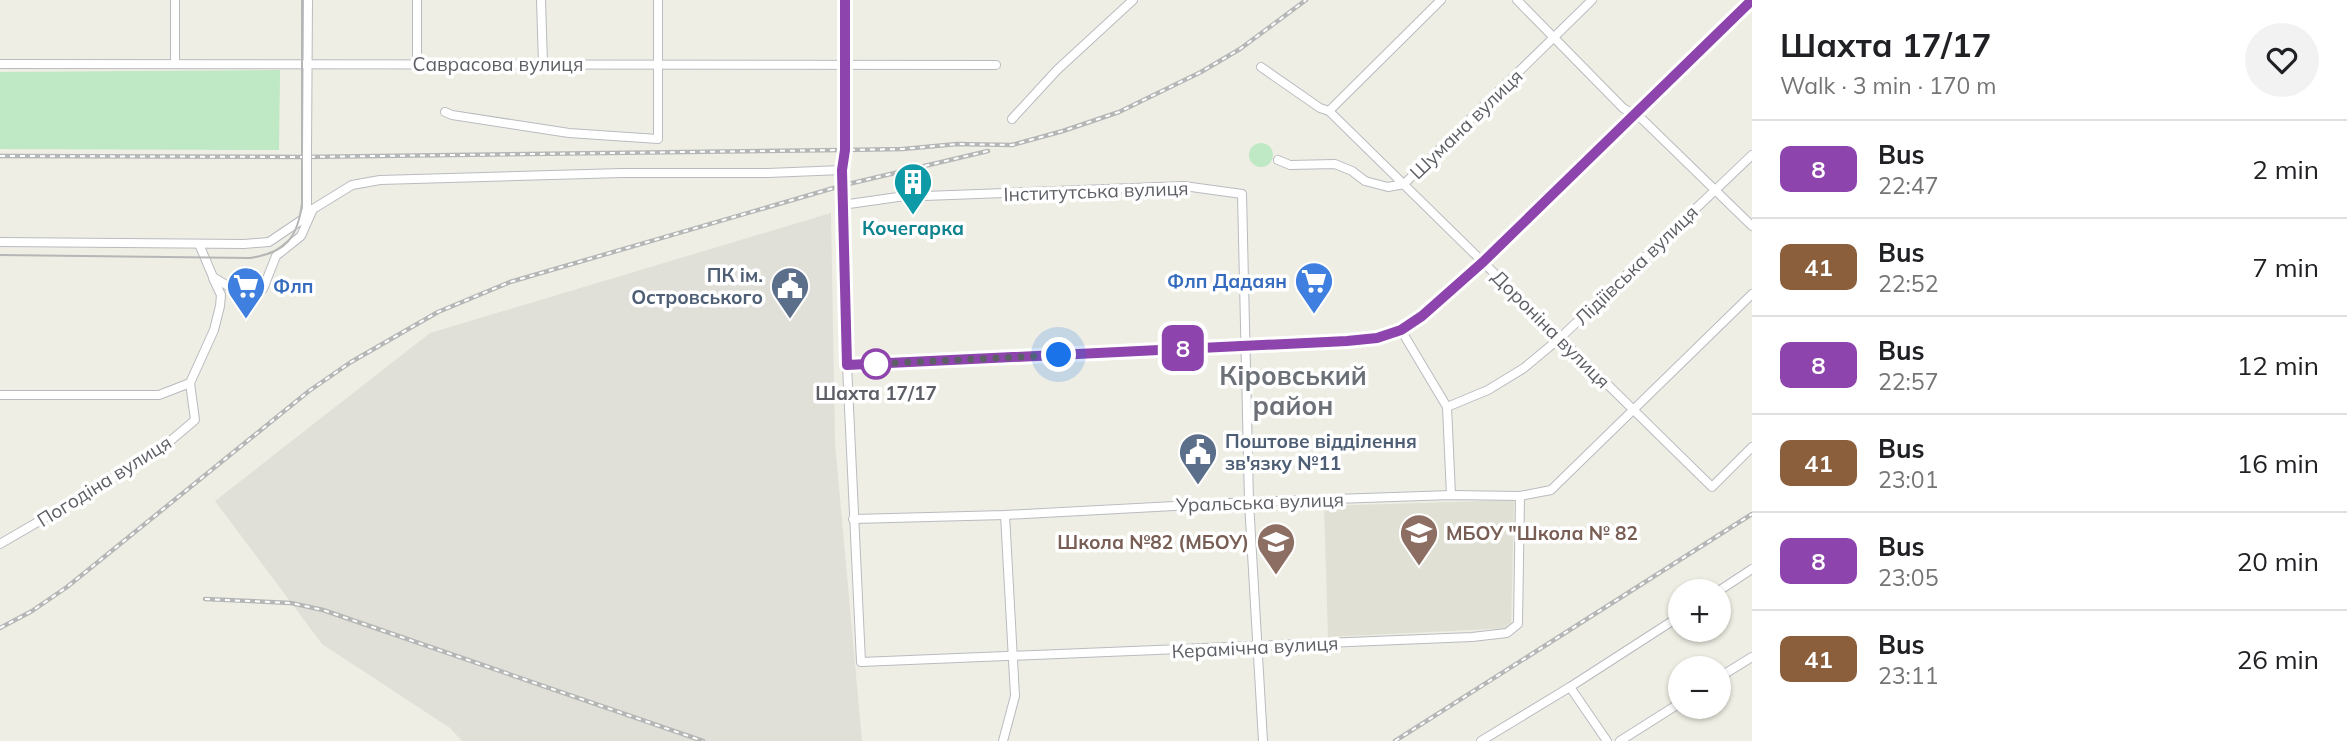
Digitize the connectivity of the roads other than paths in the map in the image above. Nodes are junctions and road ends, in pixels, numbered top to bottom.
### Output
1 (175, 0) edge
2 (307, 0) edge
3 (417, 0) edge
4 (541, 0) edge
5 (658, 0) edge
6 (845, 0) edge
7 (1133, 0) edge
8 (1441, 0) edge
9 (1517, 0) edge
10 (1592, 0) edge
11 (1752, 0) edge
12 (1554, 37) junction
13 (417, 63) junction
14 (0, 64) edge
15 (175, 64) junction
16 (543, 64) junction
17 (658, 65) junction
18 (844, 65) junction
19 (996, 65) dead end
20 (308, 66) junction
21 (1261, 67) dead end
22 (1329, 110) junction
23 (445, 112) dead end
24 (1635, 114) junction
25 (1012, 119) dead end
26 (1752, 155) edge
27 (1278, 160) dead end
28 (842, 170) junction
29 (1404, 184) junction
30 (1714, 190) junction
31 (842, 205) junction
32 (1752, 226) edge
33 (0, 242) edge
34 (199, 244) junction
35 (1483, 262) junction
36 (213, 277) junction
37 (1752, 294) edge
38 (1401, 330) junction
39 (1560, 338) junction
40 (1245, 345) junction
41 (847, 365) junction
42 (190, 383) junction
43 (0, 395) edge
44 (1447, 407) junction
45 (1634, 411) junction
46 (1752, 447) edge
47 (1451, 495) junction
48 (1520, 496) junction
49 (1248, 502) junction
50 (1005, 514) junction
51 (853, 519) junction
52 (0, 544) edge
53 (1752, 569) edge
54 (1731, 583) edge
55 (1668, 624) edge
56 (1257, 647) junction
57 (1013, 657) junction
58 (1752, 657) edge
59 (1731, 670) edge
60 (1570, 687) junction
61 (1668, 711) edge
62 (1003, 741) edge
63 (1263, 741) edge
64 (1481, 741) edge
65 (1607, 741) edge
66 (1620, 741) edge

1 - 15 street
2 - 20 street
3 - 13 street
4 - 16 street
5 - 17 street
6 - 18 main road
7 - 25 street
8 - 22 street
9 - 12 street
10 - 12 street, Шумана вулиця
11 - 24 main road
12 - 24 street
12 - 29 street, Шумана вулиця
13 - 16 street, Саврасова вулиця
13 - 20 street, Саврасова вулиця
14 - 15 street, Саврасова вулиця
15 - 20 street, Саврасова вулиця
16 - 17 street, Саврасова вулиця
17 - 18 street, Саврасова вулиця
17 - 23 street
18 - 19 street, Саврасова вулиця
18 - 28 main road
20 - 34 street, bridge
21 - 22 street, Дороніна вулиця
22 - 29 street, Дороніна вулиця
24 - 30 street
24 - 35 main road
26 - 30 street, Лідіївська вулиця
27 - 29 street, Шумана вулиця
28 - 31 main road
28 - 36 street
29 - 35 street, Дороніна вулиця
30 - 32 street
30 - 39 street, Лідіївська вулиця
31 - 40 street, Інститутська вулиця
31 - 41 main road
33 - 34 street
34 - 36 street
35 - 38 main road
35 - 39 street, Дороніна вулиця
36 - 42 street
37 - 45 street, Уральська вулиця
38 - 40 main road
38 - 44 street
39 - 44 street, Лідіївська вулиця
39 - 45 street, Дороніна вулиця
40 - 41 main road
40 - 49 street
41 - 51 street
42 - 43 street
42 - 52 street, Погодіна вулиця
44 - 47 street
45 - 46 street, Дороніна вулиця
45 - 48 street, Уральська вулиця
47 - 48 street, Уральська вулиця
47 - 49 street, Уральська вулиця
48 - 56 street, Керамічна вулиця
49 - 50 street, Уральська вулиця
49 - 56 street
50 - 51 street, Уральська вулиця
50 - 57 street
51 - 57 street, Керамічна вулиця
53 - 54 street
55 - 60 street
56 - 57 street, Керамічна вулиця
56 - 63 street
57 - 62 street
58 - 59 street
60 - 64 street
60 - 65 street
61 - 66 street

